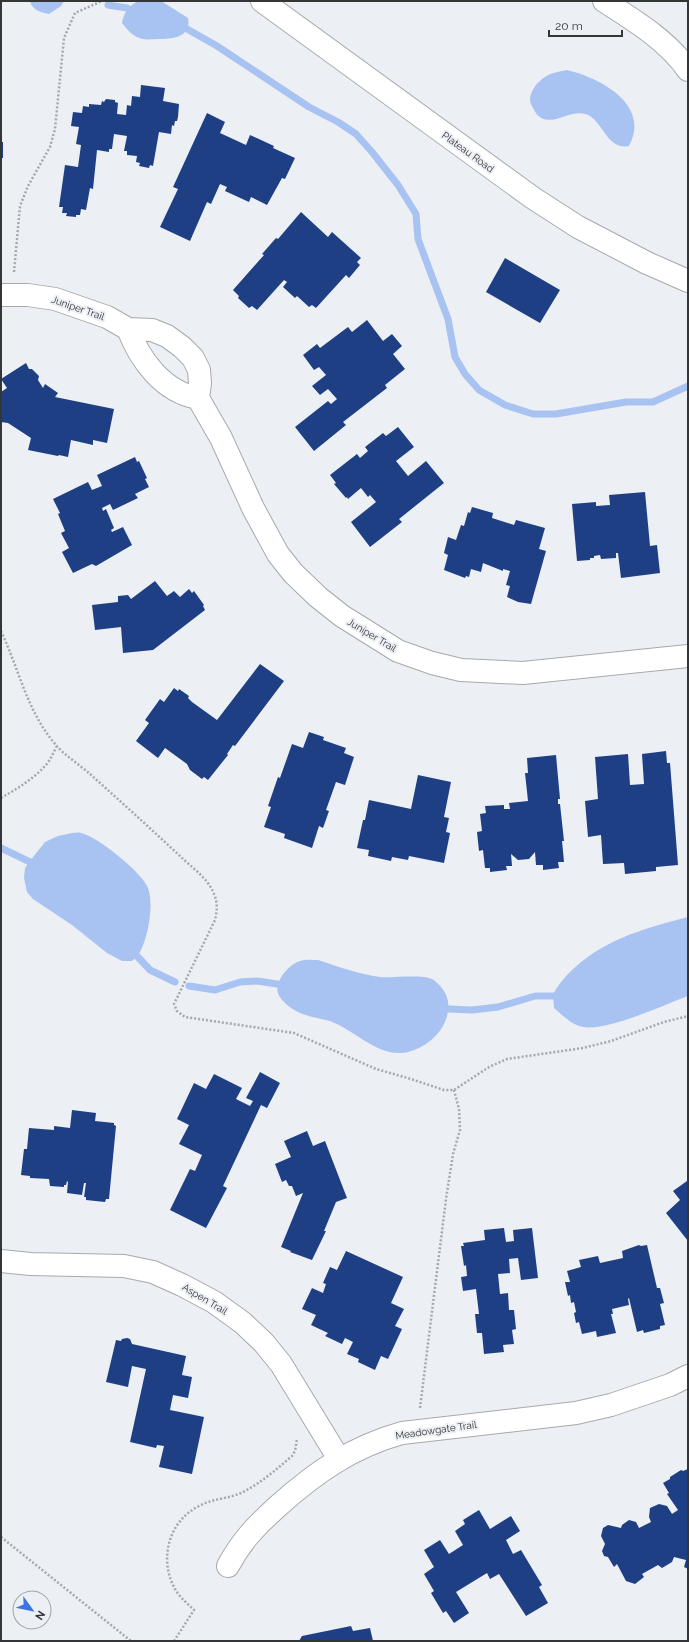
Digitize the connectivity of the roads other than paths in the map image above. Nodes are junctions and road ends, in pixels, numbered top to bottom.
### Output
1 (262, 1) edge
2 (604, 1) edge
3 (688, 70) edge
4 (686, 275) edge
5 (3, 295) edge
6 (128, 329) junction
7 (198, 398) junction
8 (688, 656) edge
9 (1, 1261) edge
10 (688, 1376) edge
11 (339, 1459) junction
12 (228, 1566) dead end

1 - 4 street, Plateau Road
2 - 3 street
5 - 6 street, Juniper Trail
6 - 7 street
6 - 7 street, Juniper Trail
7 - 8 street, Juniper Trail
9 - 11 street, Aspen Trail
10 - 11 street, Meadowgate Trail
11 - 12 street, Meadowgate Trail

